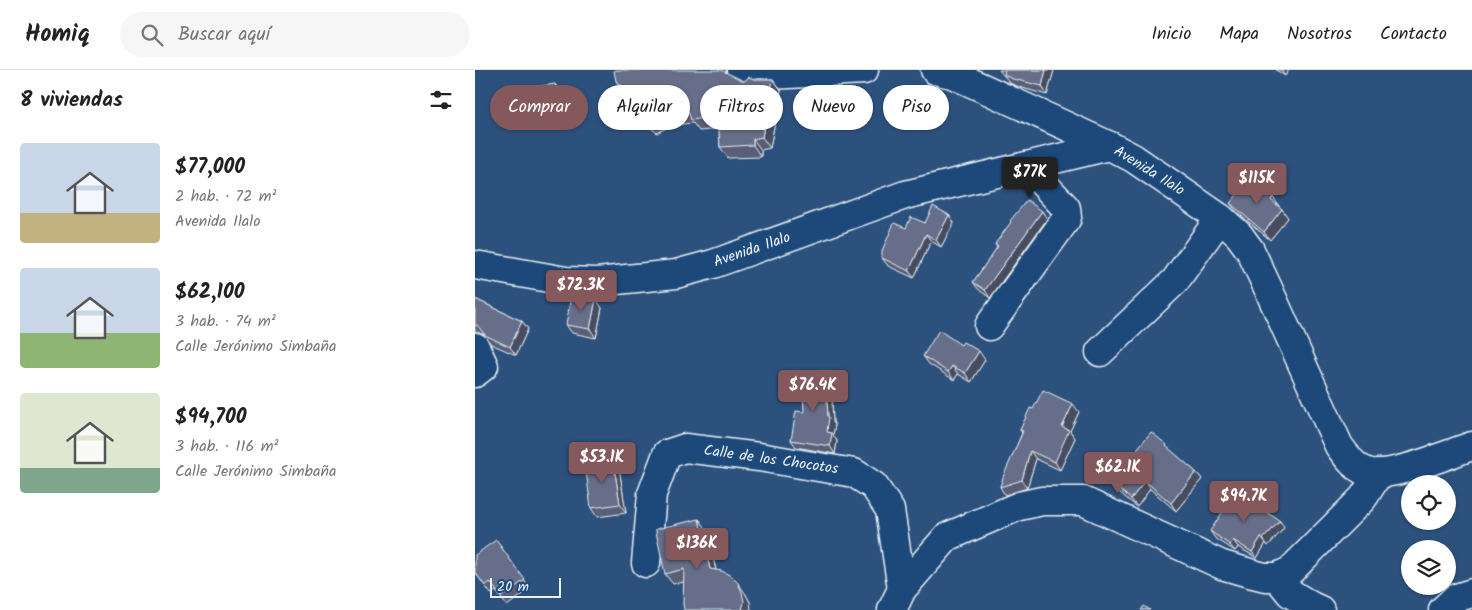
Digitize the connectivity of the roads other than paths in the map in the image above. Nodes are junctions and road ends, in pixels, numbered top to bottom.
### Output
1 (741, 70) edge
2 (864, 70) edge
3 (935, 70) edge
4 (1110, 146) junction
5 (1027, 166) junction
6 (1220, 218) junction
7 (475, 265) edge
8 (989, 326) dead end
9 (475, 346) edge
10 (1100, 352) dead end
11 (475, 373) edge
12 (1472, 446) edge
13 (1379, 473) junction
14 (647, 563) dead end
15 (1277, 577) junction
16 (1472, 593) edge
17 (897, 599) edge
18 (1320, 610) edge
19 (1443, 610) edge

1 - 2 street
3 - 4 street
4 - 5 street, Avenida Ilalo
4 - 6 street, Avenida Ilalo
5 - 7 street, Avenida Ilalo
5 - 8 street
6 - 10 street
6 - 13 street, Avenida Ilalo
9 - 11 street
12 - 13 street, Avenida Ilalo
13 - 15 street
14 - 17 street, Calle de los Chocotos
15 - 17 street
15 - 18 street
16 - 19 street

